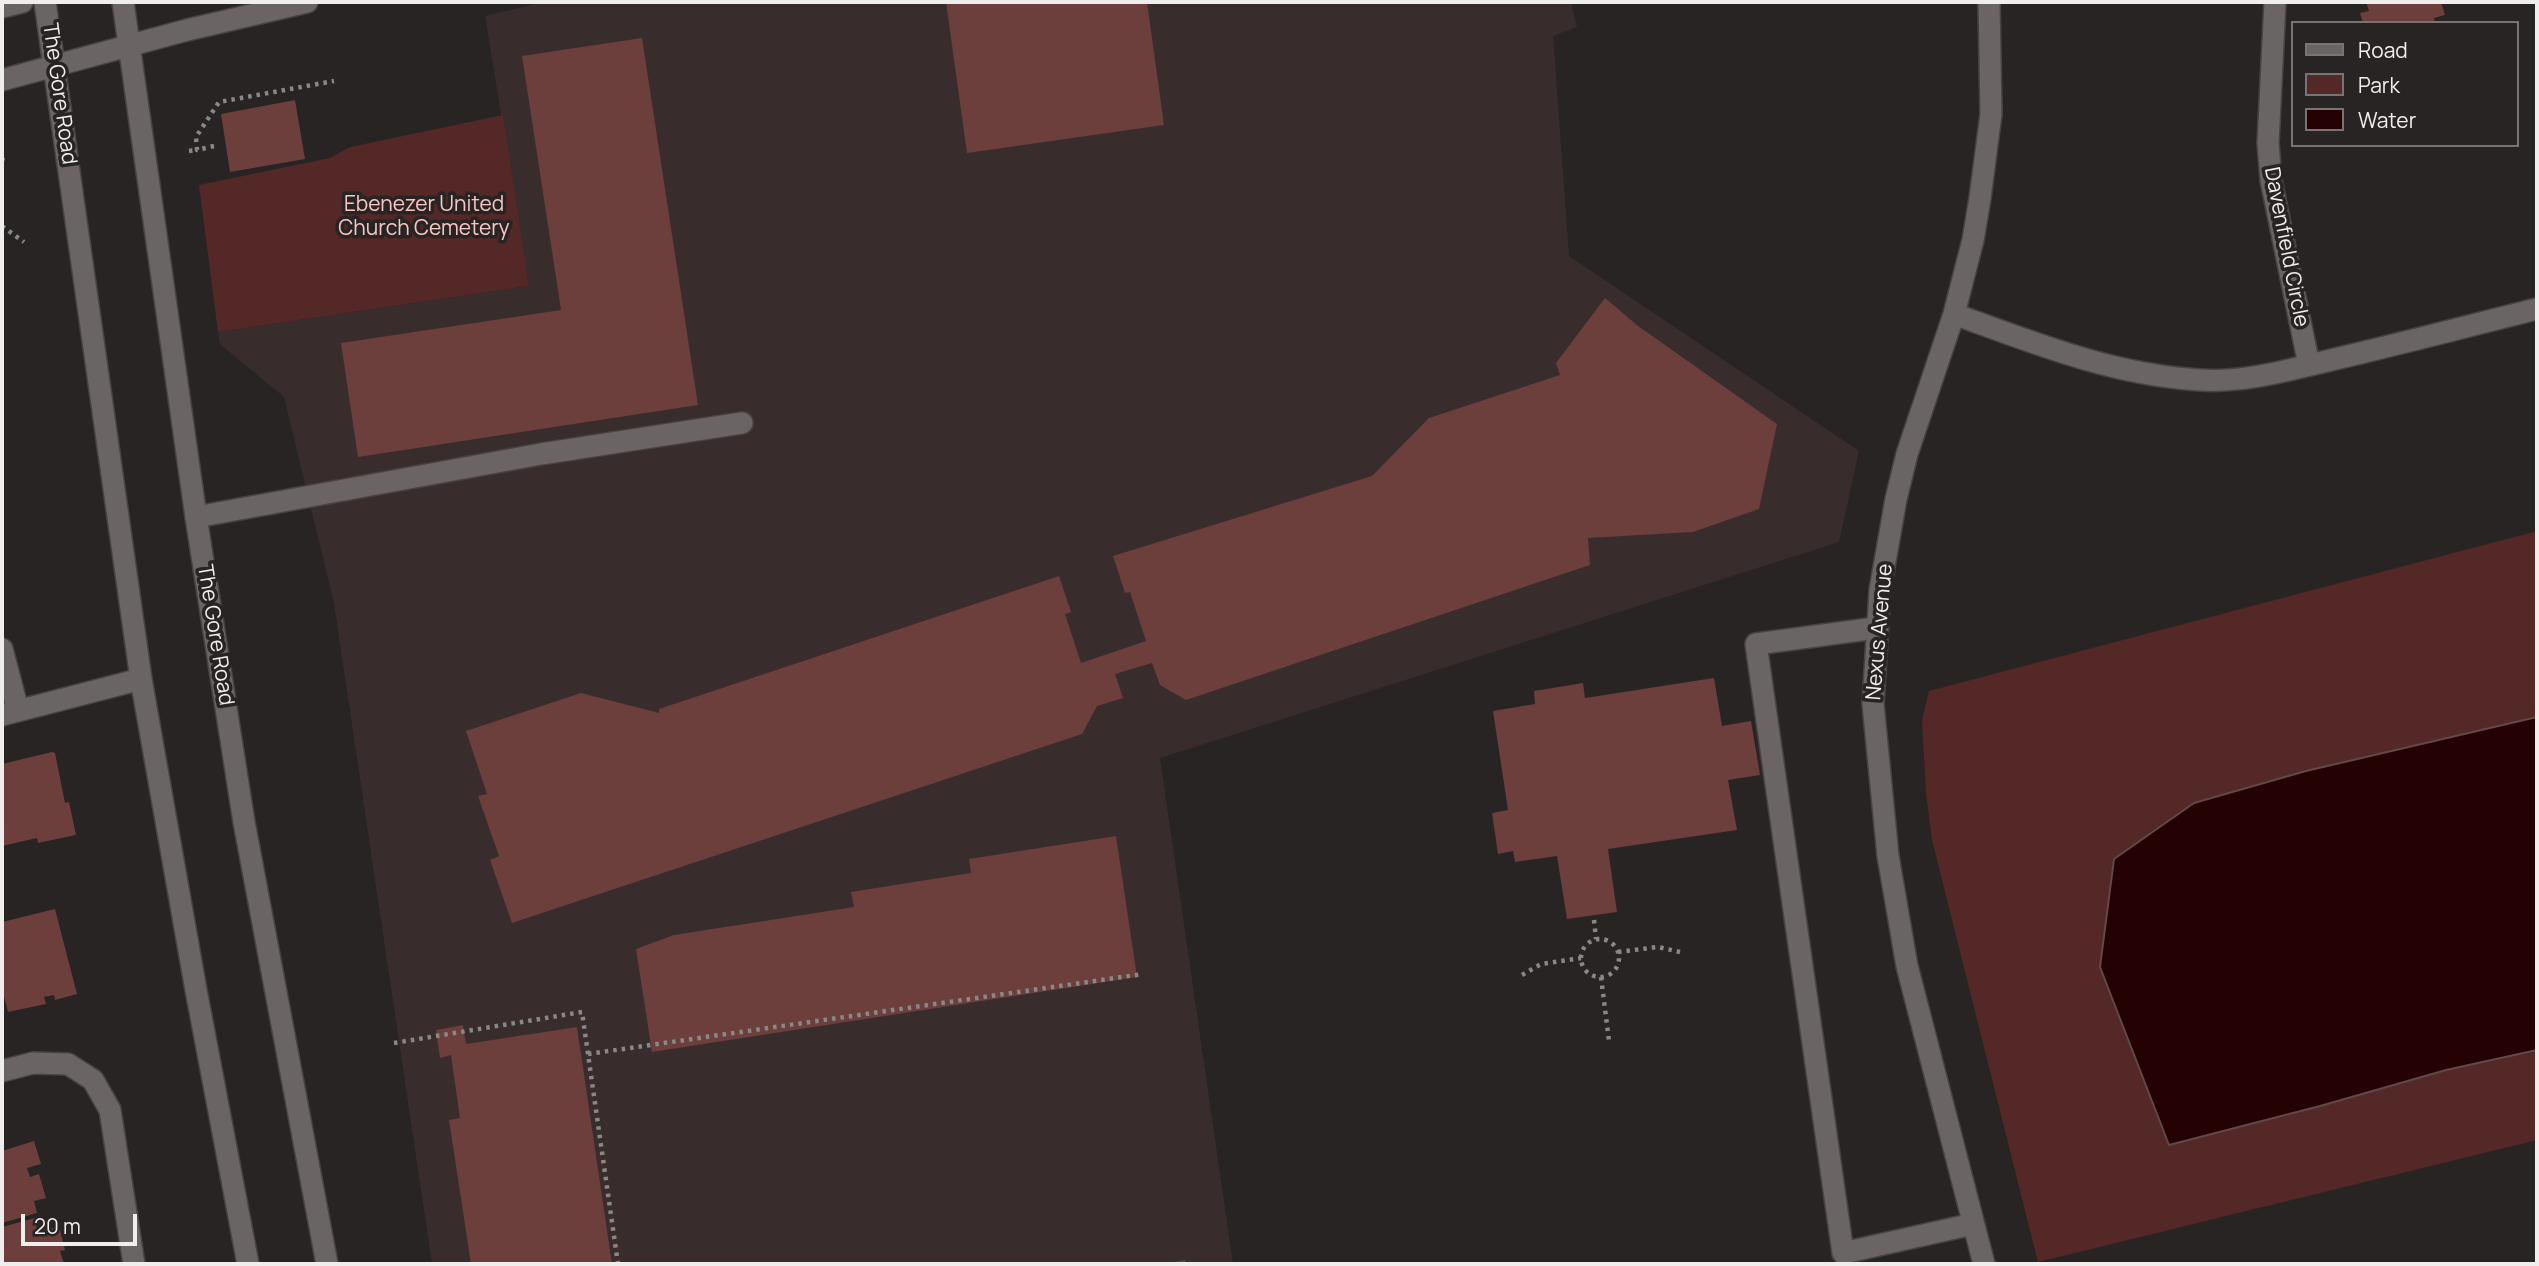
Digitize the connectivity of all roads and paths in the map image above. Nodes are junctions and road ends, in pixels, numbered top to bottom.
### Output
1 (22, 2) edge
2 (46, 2) edge
3 (123, 2) edge
4 (307, 2) edge
5 (1989, 2) edge
6 (2275, 2) edge
7 (2, 7) edge
8 (130, 46) junction
9 (55, 66) junction
10 (2, 80) edge
11 (334, 81) dead end
12 (214, 146) dead end
13 (197, 150) junction
14 (189, 151) dead end
15 (2, 226) edge
16 (24, 242) dead end
17 (2537, 309) edge
18 (1954, 314) junction
19 (2309, 365) junction
20 (742, 423) dead end
21 (197, 517) junction
22 (1876, 628) junction
23 (2, 649) edge
24 (141, 679) junction
25 (10, 713) edge
26 (1594, 920) dead end
27 (1596, 939) junction
28 (1618, 952) junction
29 (1680, 952) dead end
30 (1580, 958) junction
31 (1143, 974) dead end
32 (1522, 975) dead end
33 (1601, 977) junction
34 (1609, 1041) dead end
35 (394, 1043) dead end
36 (588, 1054) junction
37 (2, 1071) edge
38 (1973, 1224) junction
39 (134, 1264) edge
40 (248, 1264) edge
41 (327, 1264) edge
42 (618, 1264) edge
43 (1984, 1264) edge

1 - 7 main road
2 - 9 main road, The Gore Road
3 - 8 main road, The Gore Road
4 - 8 main road
5 - 18 main road, Nexus Avenue
6 - 19 main road, Davenfield Circle
8 - 9 main road
8 - 21 main road, The Gore Road
9 - 10 main road
9 - 24 main road, The Gore Road
11 - 13 path
12 - 13 path
13 - 14 path
15 - 16 path
17 - 19 main road
18 - 19 main road
18 - 22 main road, Nexus Avenue
20 - 21 main road
21 - 41 main road, The Gore Road
22 - 38 main road, Nexus Avenue
22 - 38 main road
23 - 25 main road
24 - 25 main road
24 - 40 main road, The Gore Road
26 - 27 path
27 - 28 path
27 - 30 path
28 - 29 path
28 - 33 path
30 - 32 path
30 - 33 path
31 - 36 path
33 - 34 path
35 - 36 path
36 - 42 path
37 - 39 main road
38 - 43 main road, Nexus Avenue

